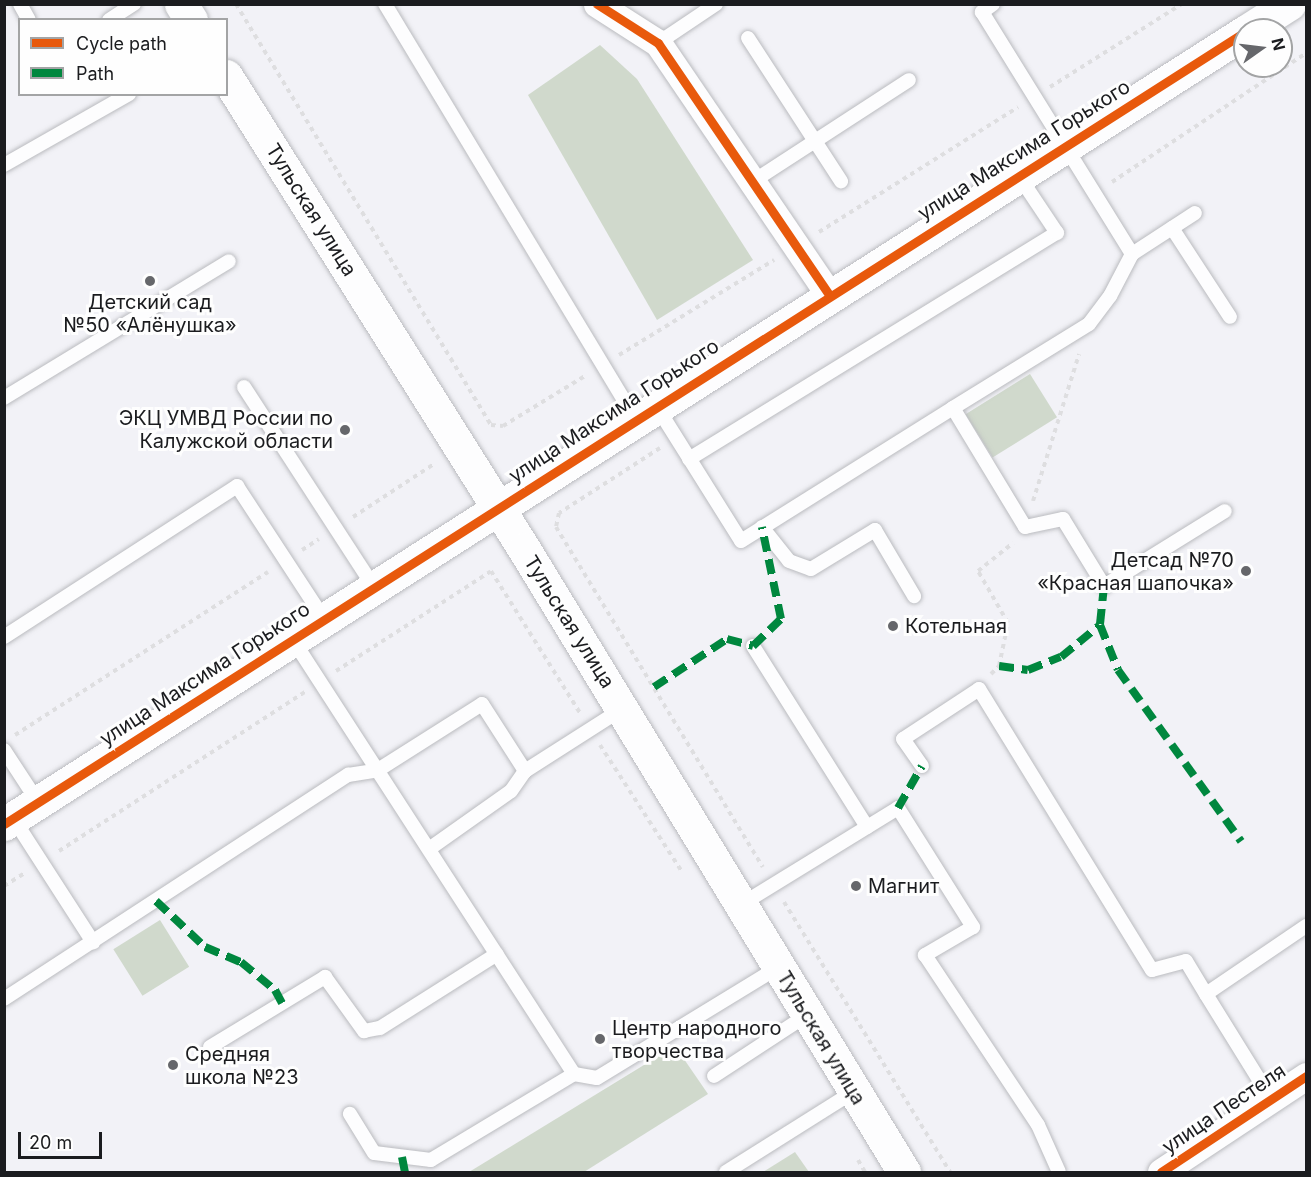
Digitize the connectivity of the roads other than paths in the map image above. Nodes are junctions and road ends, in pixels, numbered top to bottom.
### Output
1 (20, 4) edge
2 (134, 4) edge
3 (181, 4) edge
4 (385, 4) edge
5 (597, 4) edge
6 (716, 4) edge
7 (993, 4) edge
8 (1289, 4) edge
9 (29, 18) edge
10 (112, 18) edge
11 (190, 18) edge
12 (1267, 18) edge
13 (748, 38) dead end
14 (1233, 39) edge
15 (658, 43) junction
16 (228, 79) edge
17 (909, 80) dead end
18 (125, 96) edge
19 (815, 141) junction
20 (1063, 145) junction
21 (4, 165) edge
22 (1017, 175) junction
23 (841, 181) dead end
24 (752, 182) junction
25 (1195, 213) dead end
26 (1172, 228) junction
27 (1132, 254) junction
28 (230, 261) dead end
29 (829, 295) junction
30 (1230, 317) dead end
31 (244, 387) dead end
32 (4, 398) edge
33 (953, 408) junction
34 (646, 413) junction
35 (688, 459) junction
36 (497, 508) junction
37 (1225, 511) dead end
38 (762, 527) junction
39 (374, 587) junction
40 (914, 596) dead end
41 (324, 619) junction
42 (4, 637) edge
43 (293, 639) junction
44 (753, 646) dead end
45 (622, 709) junction
46 (4, 750) edge
47 (922, 766) dead end
48 (378, 770) junction
49 (525, 771) junction
50 (19, 815) edge
51 (867, 827) junction
52 (429, 849) junction
53 (742, 904) junction
54 (1306, 926) edge
55 (93, 942) junction
56 (496, 954) junction
57 (779, 968) junction
58 (1206, 994) junction
59 (4, 999) edge
60 (807, 1015) junction
61 (210, 1047) dead end
62 (574, 1074) junction
63 (714, 1076) dead end
64 (1306, 1076) edge
65 (853, 1092) junction
66 (1271, 1099) junction
67 (350, 1114) dead end
68 (726, 1173) edge
69 (904, 1173) edge
70 (1059, 1173) edge
71 (1161, 1173) edge

1 - 9 lane
2 - 10 lane
3 - 11 street
4 - 34 lane
5 - 15 street
6 - 15 lane
7 - 20 lane
8 - 12 street, улица Максима Горького
13 - 19 lane
14 - 20 street, улица Максима Горького
15 - 24 street
16 - 36 street, Тульская улица
17 - 19 lane
18 - 21 lane
19 - 23 lane
19 - 24 lane
20 - 22 street, улица Максима Горького
20 - 27 lane
22 - 29 street, улица Максима Горького
22 - 35 lane
24 - 29 street
25 - 26 lane
26 - 27 lane
26 - 30 lane
27 - 33 lane
28 - 32 lane
29 - 34 street, улица Максима Горького
31 - 39 lane
33 - 37 lane
33 - 38 lane
34 - 35 lane
34 - 36 street, улица Максима Горького
35 - 38 lane
36 - 39 street, улица Максима Горького
36 - 45 street, Тульская улица
38 - 40 lane
39 - 41 street, улица Максима Горького
41 - 42 lane
41 - 43 street, улица Максима Горького
43 - 48 lane
43 - 50 street, улица Максима Горького
44 - 51 lane
45 - 49 lane
45 - 53 street, Тульская улица
46 - 50 lane
47 - 58 lane
48 - 49 lane
48 - 52 lane
48 - 55 lane
49 - 52 lane
50 - 55 lane
51 - 53 lane
51 - 70 lane
52 - 56 lane
53 - 57 street, Тульская улица
54 - 58 lane
55 - 59 lane
56 - 61 lane
56 - 62 lane
57 - 60 street, Тульская улица
57 - 62 lane
58 - 66 lane
60 - 63 lane
60 - 65 street, Тульская улица
62 - 67 lane
64 - 66 street, улица Пестеля
65 - 68 lane
65 - 69 street, Тульская улица
66 - 71 street, улица Пестеля

